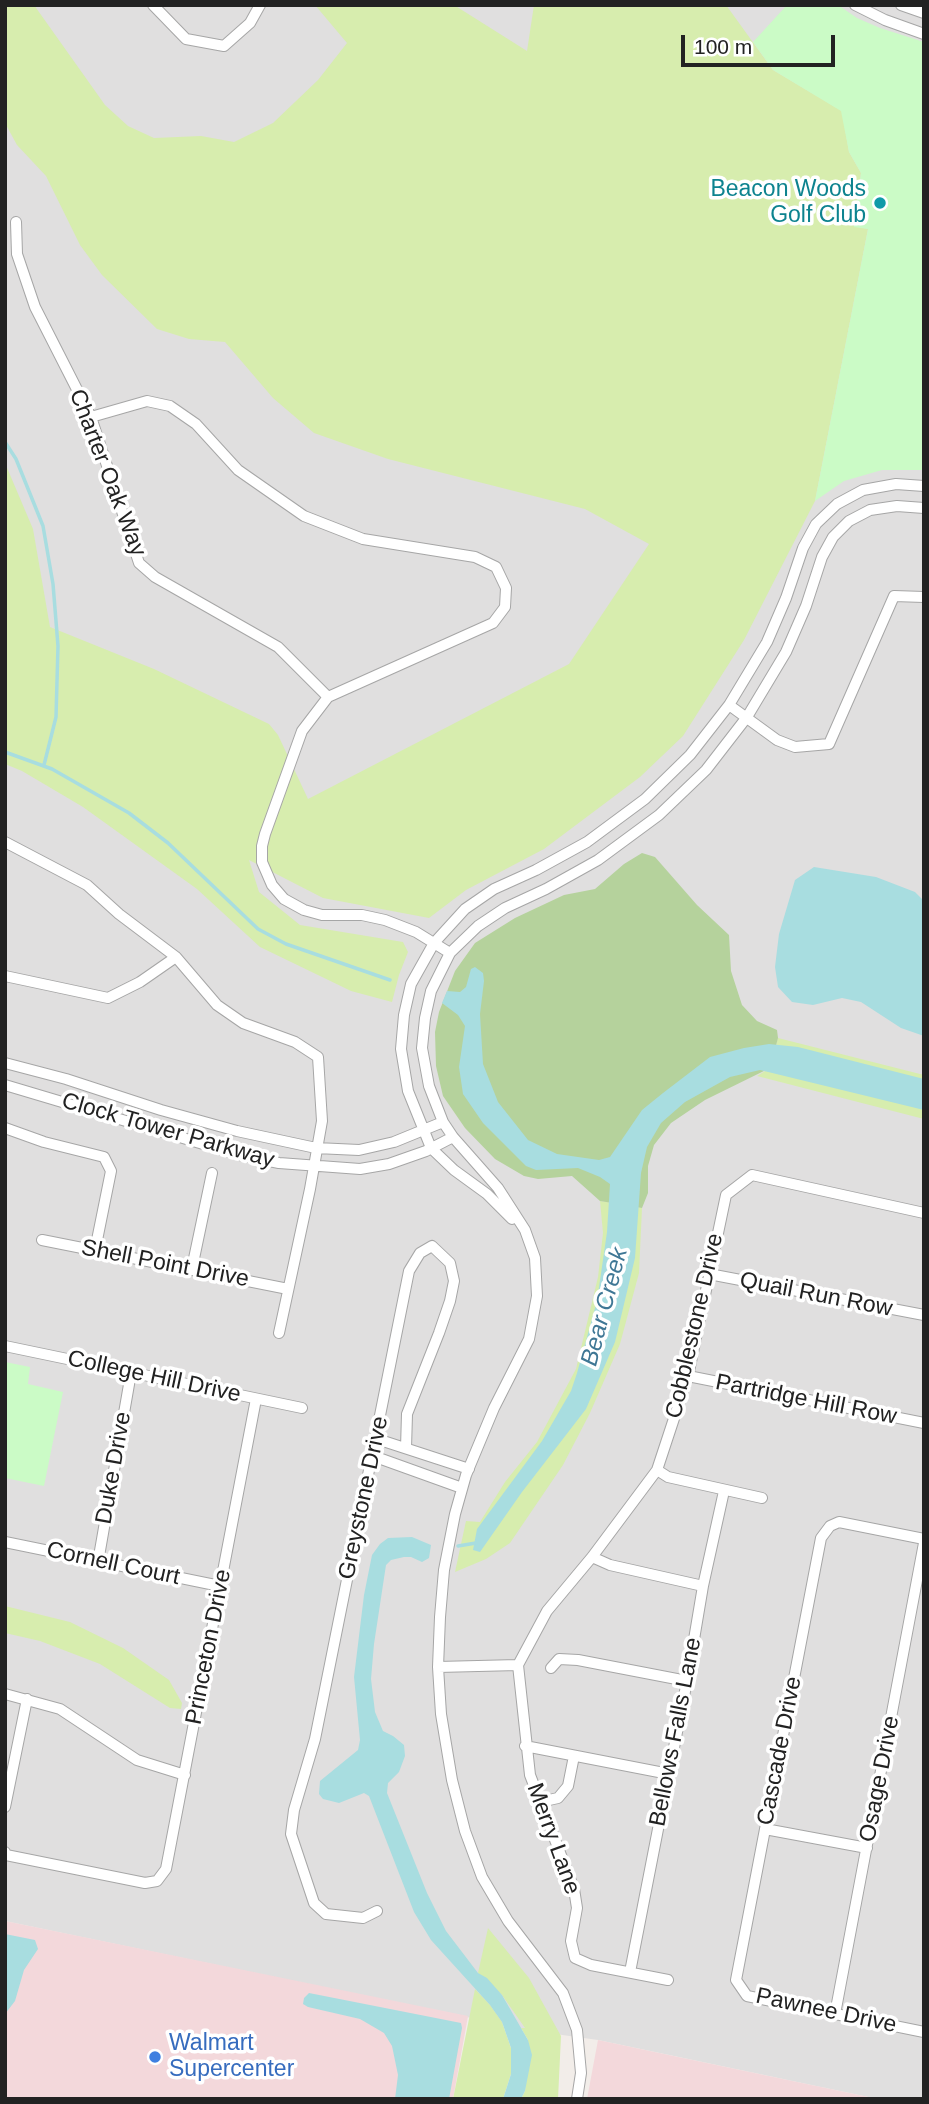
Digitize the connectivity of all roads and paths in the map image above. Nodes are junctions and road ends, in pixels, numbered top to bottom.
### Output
1 (153, 5) edge
2 (260, 5) edge
3 (855, 5) edge
4 (901, 5) edge
5 (924, 13) edge
6 (924, 34) edge
7 (16, 222) dead end
8 (91, 417) junction
9 (924, 486) edge
10 (924, 508) edge
11 (924, 597) edge
12 (328, 697) junction
13 (729, 705) junction
14 (747, 717) junction
15 (645, 799) junction
16 (659, 815) junction
17 (5, 842) edge
18 (433, 943) junction
19 (450, 953) junction
20 (176, 957) junction
21 (5, 976) edge
22 (5, 1063) edge
23 (5, 1085) edge
24 (443, 1122) junction
25 (5, 1128) edge
26 (422, 1131) junction
27 (453, 1137) junction
28 (316, 1148) junction
29 (431, 1148) junction
30 (313, 1167) junction
31 (212, 1173) dead end
32 (924, 1213) edge
33 (525, 1230) junction
34 (42, 1240) dead end
35 (95, 1250) junction
36 (192, 1268) junction
37 (709, 1274) junction
38 (288, 1289) junction
39 (924, 1315) edge
40 (279, 1333) dead end
41 (5, 1346) edge
42 (131, 1373) junction
43 (688, 1376) junction
44 (256, 1399) junction
45 (302, 1408) dead end
46 (924, 1423) edge
47 (377, 1439) junction
48 (406, 1448) junction
49 (373, 1456) junction
50 (469, 1469) junction
51 (657, 1470) junction
52 (462, 1488) junction
53 (723, 1491) junction
54 (762, 1498) dead end
55 (924, 1541) edge
56 (5, 1542) edge
57 (592, 1557) junction
58 (98, 1562) junction
59 (220, 1586) junction
60 (703, 1586) junction
61 (518, 1665) junction
62 (438, 1667) junction
63 (551, 1668) dead end
64 (687, 1681) junction
65 (5, 1694) edge
66 (27, 1699) junction
67 (526, 1746) junction
68 (574, 1756) junction
69 (669, 1773) junction
70 (185, 1775) junction
71 (540, 1802) junction
72 (5, 1807) edge
73 (765, 1829) junction
74 (867, 1848) junction
75 (5, 1852) edge
76 (377, 1911) dead end
77 (630, 1972) junction
78 (668, 1980) dead end
79 (736, 1980) joint
80 (835, 2014) junction
81 (924, 2032) edge
82 (577, 2099) edge

1 - 2 street
3 - 6 street
4 - 5 street
7 - 8 street, Charter Oak Way
8 - 12 street, Charter Oak Way
8 - 12 street
9 - 13 street
10 - 14 street
11 - 14 street
12 - 18 street
13 - 14 street
13 - 15 street
14 - 16 street
15 - 16 street
15 - 18 street
16 - 19 street
17 - 20 street
18 - 19 street
18 - 26 street
19 - 24 street
20 - 21 street
20 - 28 street
22 - 28 street, Clock Tower Parkway
23 - 30 street, Clock Tower Parkway
24 - 26 street, Clock Tower Parkway
24 - 27 street
25 - 35 street
26 - 28 street, Clock Tower Parkway
26 - 29 street
27 - 29 street, Clock Tower Parkway
27 - 33 street
28 - 30 street
29 - 30 street, Clock Tower Parkway
29 - 33 street
30 - 38 street
31 - 36 street
32 - 37 street, Cobblestone Drive
33 - 50 street
34 - 35 street, Shell Point Drive
35 - 36 street, Shell Point Drive
36 - 38 street, Shell Point Drive
37 - 39 street, Quail Run Row
37 - 43 street, Cobblestone Drive
38 - 40 street
41 - 42 street, College Hill Drive
42 - 44 street, College Hill Drive
42 - 58 street, Duke Drive
43 - 46 street, Partridge Hill Row
43 - 51 street, Cobblestone Drive
44 - 45 street, College Hill Drive
44 - 59 street, Princeton Drive
47 - 48 street
47 - 48 street, Greystone Drive
47 - 49 street, Greystone Drive
48 - 50 street
49 - 52 street
49 - 76 street, Greystone Drive
50 - 52 street
51 - 53 street
51 - 57 street, Cobblestone Drive
52 - 62 street
53 - 54 street
53 - 60 street, Bellows Falls Lane
55 - 73 street, Cascade Drive
55 - 74 street, Osage Drive
56 - 58 street, Cornell Court
57 - 60 street
57 - 61 street, Cobblestone Drive
58 - 59 street, Cornell Court
59 - 70 street, Princeton Drive
60 - 64 street, Bellows Falls Lane
61 - 62 street
61 - 67 street, Merry Lane
62 - 82 street
63 - 64 street
64 - 69 street, Bellows Falls Lane
65 - 66 street
66 - 70 street
66 - 72 street
67 - 68 street
67 - 71 street, Merry Lane
68 - 69 street
68 - 71 street
69 - 77 street, Bellows Falls Lane
70 - 75 street, Princeton Drive
71 - 77 street, Merry Lane
73 - 74 street
73 - 79 street, Cascade Drive
74 - 80 street, Osage Drive
77 - 78 street, Merry Lane
79 - 80 street, Pawnee Drive
80 - 81 street, Pawnee Drive

